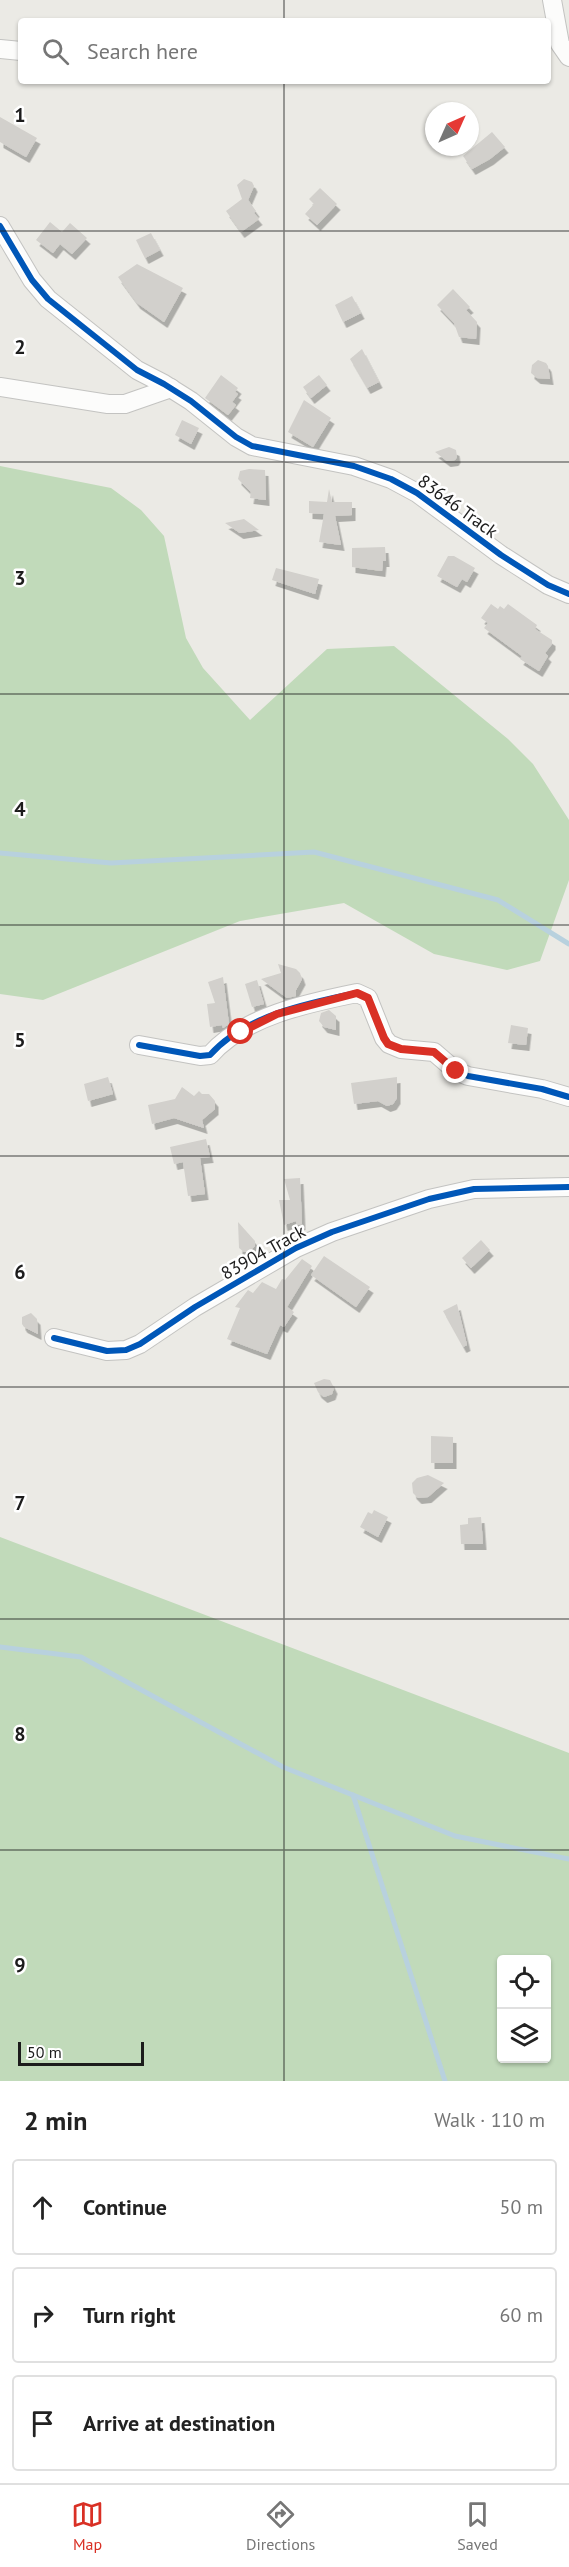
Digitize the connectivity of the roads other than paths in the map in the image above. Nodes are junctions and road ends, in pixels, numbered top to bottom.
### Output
1 (552, 0) edge
2 (0, 49) edge
3 (18, 51) edge
4 (569, 57) edge
5 (0, 226) edge
6 (0, 387) edge
7 (171, 388) junction
8 (569, 594) edge
9 (139, 1045) dead end
10 (569, 1097) edge
11 (569, 1187) edge
12 (54, 1338) dead end

1 - 4 street
2 - 3 street
5 - 7 street
6 - 7 street
7 - 8 street, 83646 Track
9 - 10 street
11 - 12 street, 83904 Track

